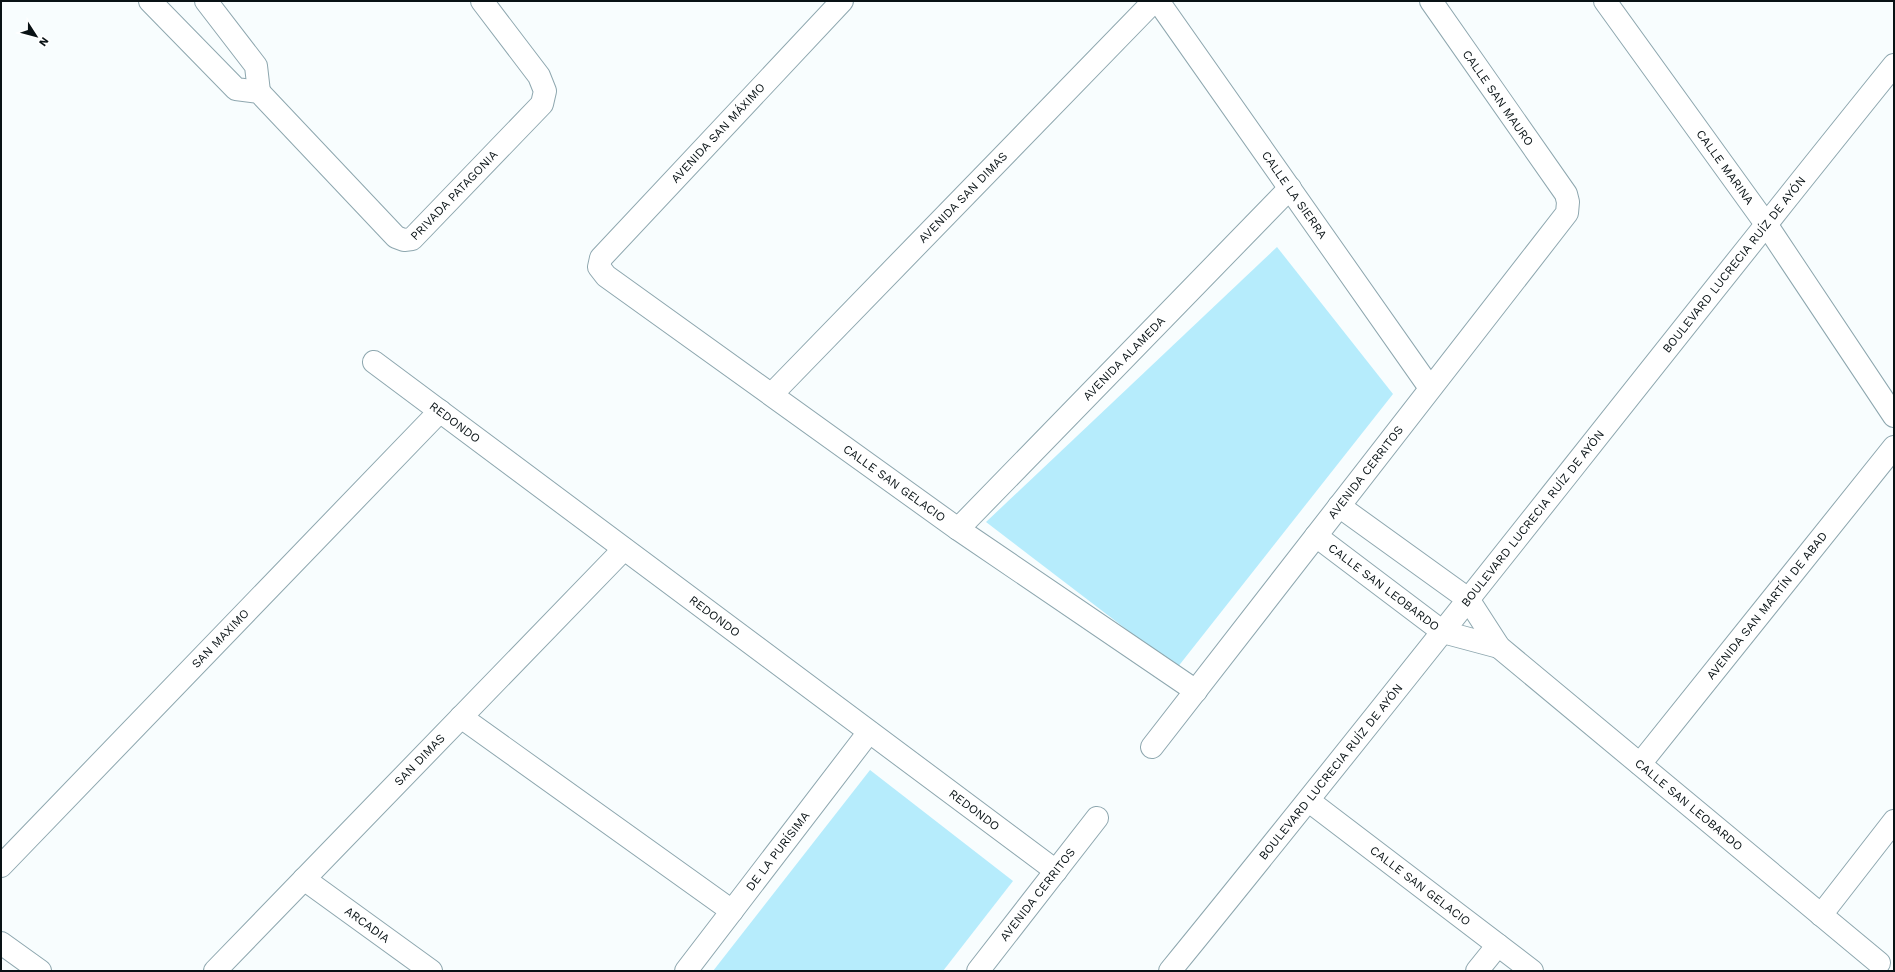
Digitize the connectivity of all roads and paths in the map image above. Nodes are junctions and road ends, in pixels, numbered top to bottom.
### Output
1 (150, 1) edge
2 (206, 1) edge
3 (482, 1) edge
4 (842, 1) edge
5 (1154, 1) edge
6 (1158, 1) edge
7 (1431, 1) edge
8 (1605, 1) edge
9 (1894, 65) edge
10 (259, 92) junction
11 (1290, 188) junction
12 (1566, 194) joint
13 (1766, 224) junction
14 (599, 267) joint
15 (374, 362) dead end
16 (1430, 388) junction
17 (772, 394) junction
18 (440, 411) junction
19 (1894, 416) edge
20 (1894, 447) edge
21 (1339, 506) junction
22 (958, 529) junction
23 (1316, 536) junction
24 (624, 549) junction
25 (1468, 599) junction
26 (1443, 632) junction
27 (1499, 648) junction
28 (1196, 691) junction
29 (461, 717) junction
30 (869, 732) junction
31 (1152, 747) dead end
32 (1640, 764) junction
33 (1309, 801) junction
34 (1097, 818) dead end
35 (1894, 821) edge
36 (1, 866) edge
37 (1056, 871) junction
38 (304, 879) junction
39 (732, 911) junction
40 (1821, 915) junction
41 (1, 942) edge
42 (1498, 945) junction
43 (1879, 963) dead end
44 (40, 971) edge
45 (215, 971) edge
46 (431, 971) edge
47 (686, 971) edge
48 (978, 971) edge
49 (1170, 971) edge
50 (1477, 971) edge
51 (1532, 971) edge

1 - 10 street
2 - 10 street
3 - 10 street, PRIVADA PATAGONIA
4 - 14 street, AVENIDA SAN MÁXIMO
5 - 17 street, AVENIDA SAN DIMAS
6 - 11 street, CALLE LA SIERRA
7 - 12 street, CALLE SAN MAURO
8 - 13 street, CALLE MARINA
9 - 13 street, BOULEVARD LUCRECIA RUÍZ DE AYÓN
11 - 16 street, CALLE LA SIERRA
11 - 22 street, AVENIDA ALAMEDA
12 - 16 street, AVENIDA CERRITOS
13 - 19 street, CALLE MARINA
13 - 25 street, BOULEVARD LUCRECIA RUÍZ DE AYÓN
14 - 17 street, CALLE SAN GELACIO
15 - 18 street, REDONDO
16 - 21 street, AVENIDA CERRITOS
17 - 22 street, CALLE SAN GELACIO
18 - 24 street, REDONDO
18 - 36 street, SAN MAXIMO
20 - 32 street, AVENIDA SAN MARTÍN DE ABAD
21 - 23 street, AVENIDA CERRITOS
21 - 25 street, CALLE SAN LEOBARDO
22 - 28 street, CALLE SAN GELACIO
23 - 26 street, CALLE SAN LEOBARDO
23 - 28 street, AVENIDA CERRITOS
24 - 29 street, SAN DIMAS
24 - 30 street, REDONDO
25 - 26 street, BOULEVARD LUCRECIA RUÍZ DE AYÓN
25 - 27 street, CALLE SAN LEOBARDO
26 - 27 street, CALLE SAN LEOBARDO
26 - 33 street, BOULEVARD LUCRECIA RUÍZ DE AYÓN
27 - 32 street, CALLE SAN LEOBARDO
28 - 31 street, AVENIDA CERRITOS
29 - 38 street, SAN DIMAS
29 - 39 street
30 - 37 street, REDONDO
30 - 39 street, DE LA PURÍSIMA
32 - 40 street, CALLE SAN LEOBARDO
33 - 42 street, CALLE SAN GELACIO
33 - 49 street, BOULEVARD LUCRECIA RUÍZ DE AYÓN
34 - 37 street, AVENIDA CERRITOS
35 - 40 street
37 - 48 street, AVENIDA CERRITOS
38 - 45 street, SAN DIMAS
38 - 46 street, ARCADIA
39 - 47 street, DE LA PURÍSIMA
40 - 43 street, CALLE SAN LEOBARDO
41 - 44 street
42 - 50 street
42 - 51 street, CALLE SAN GELACIO

